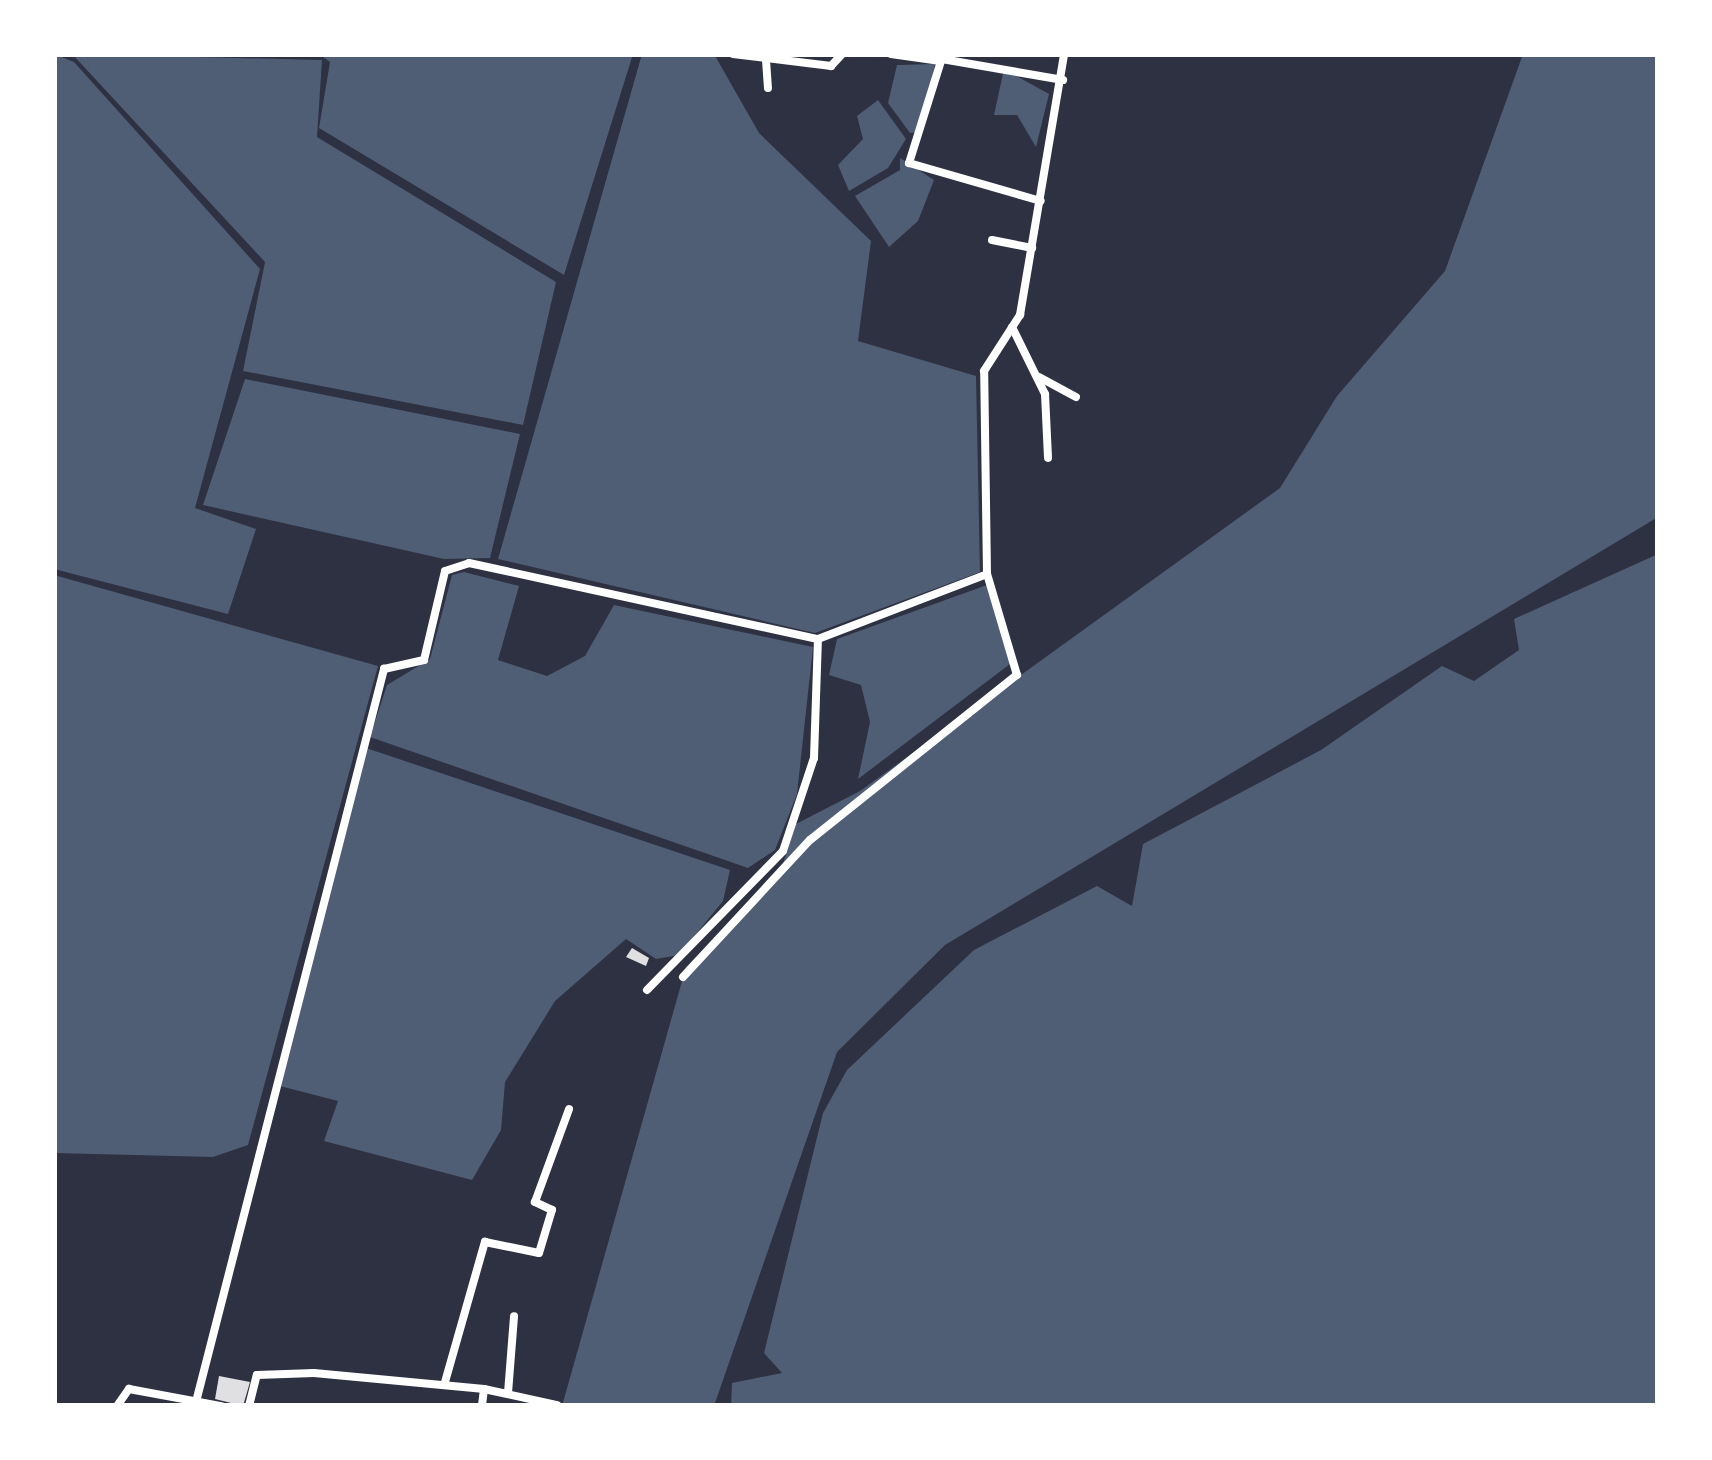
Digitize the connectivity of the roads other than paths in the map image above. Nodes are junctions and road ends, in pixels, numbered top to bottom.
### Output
1 (733, 54) edge
2 (842, 54) edge
3 (891, 54) edge
4 (1064, 54) edge
5 (788, 58) edge
6 (935, 58) junction
7 (766, 60) junction
8 (1063, 80) junction
9 (767, 88) dead end
10 (1041, 201) junction
11 (992, 241) dead end
12 (1032, 248) junction
13 (1012, 327) junction
14 (1038, 377) junction
15 (1076, 397) dead end
16 (1048, 458) dead end
17 (987, 574) junction
18 (818, 639) junction
19 (683, 977) dead end
20 (647, 990) dead end
21 (569, 1109) dead end
22 (514, 1316) dead end
23 (446, 1382) junction
24 (484, 1389) junction
25 (508, 1393) junction
26 (197, 1397) junction
27 (557, 1405) edge
28 (117, 1406) edge
29 (221, 1406) edge
30 (249, 1406) edge
31 (482, 1406) edge

1 - 7 street
2 - 5 street
3 - 6 street
4 - 8 street
5 - 7 street
6 - 8 street
6 - 10 street
7 - 9 street
8 - 10 street
10 - 12 street
11 - 12 street
12 - 13 street
13 - 14 street
13 - 17 street
14 - 15 street
14 - 16 street
17 - 18 street
17 - 19 street
18 - 20 street
18 - 26 street
21 - 23 street
22 - 25 street
23 - 24 street
23 - 30 street
24 - 25 street
24 - 31 street
25 - 27 street
26 - 28 street
26 - 29 street

